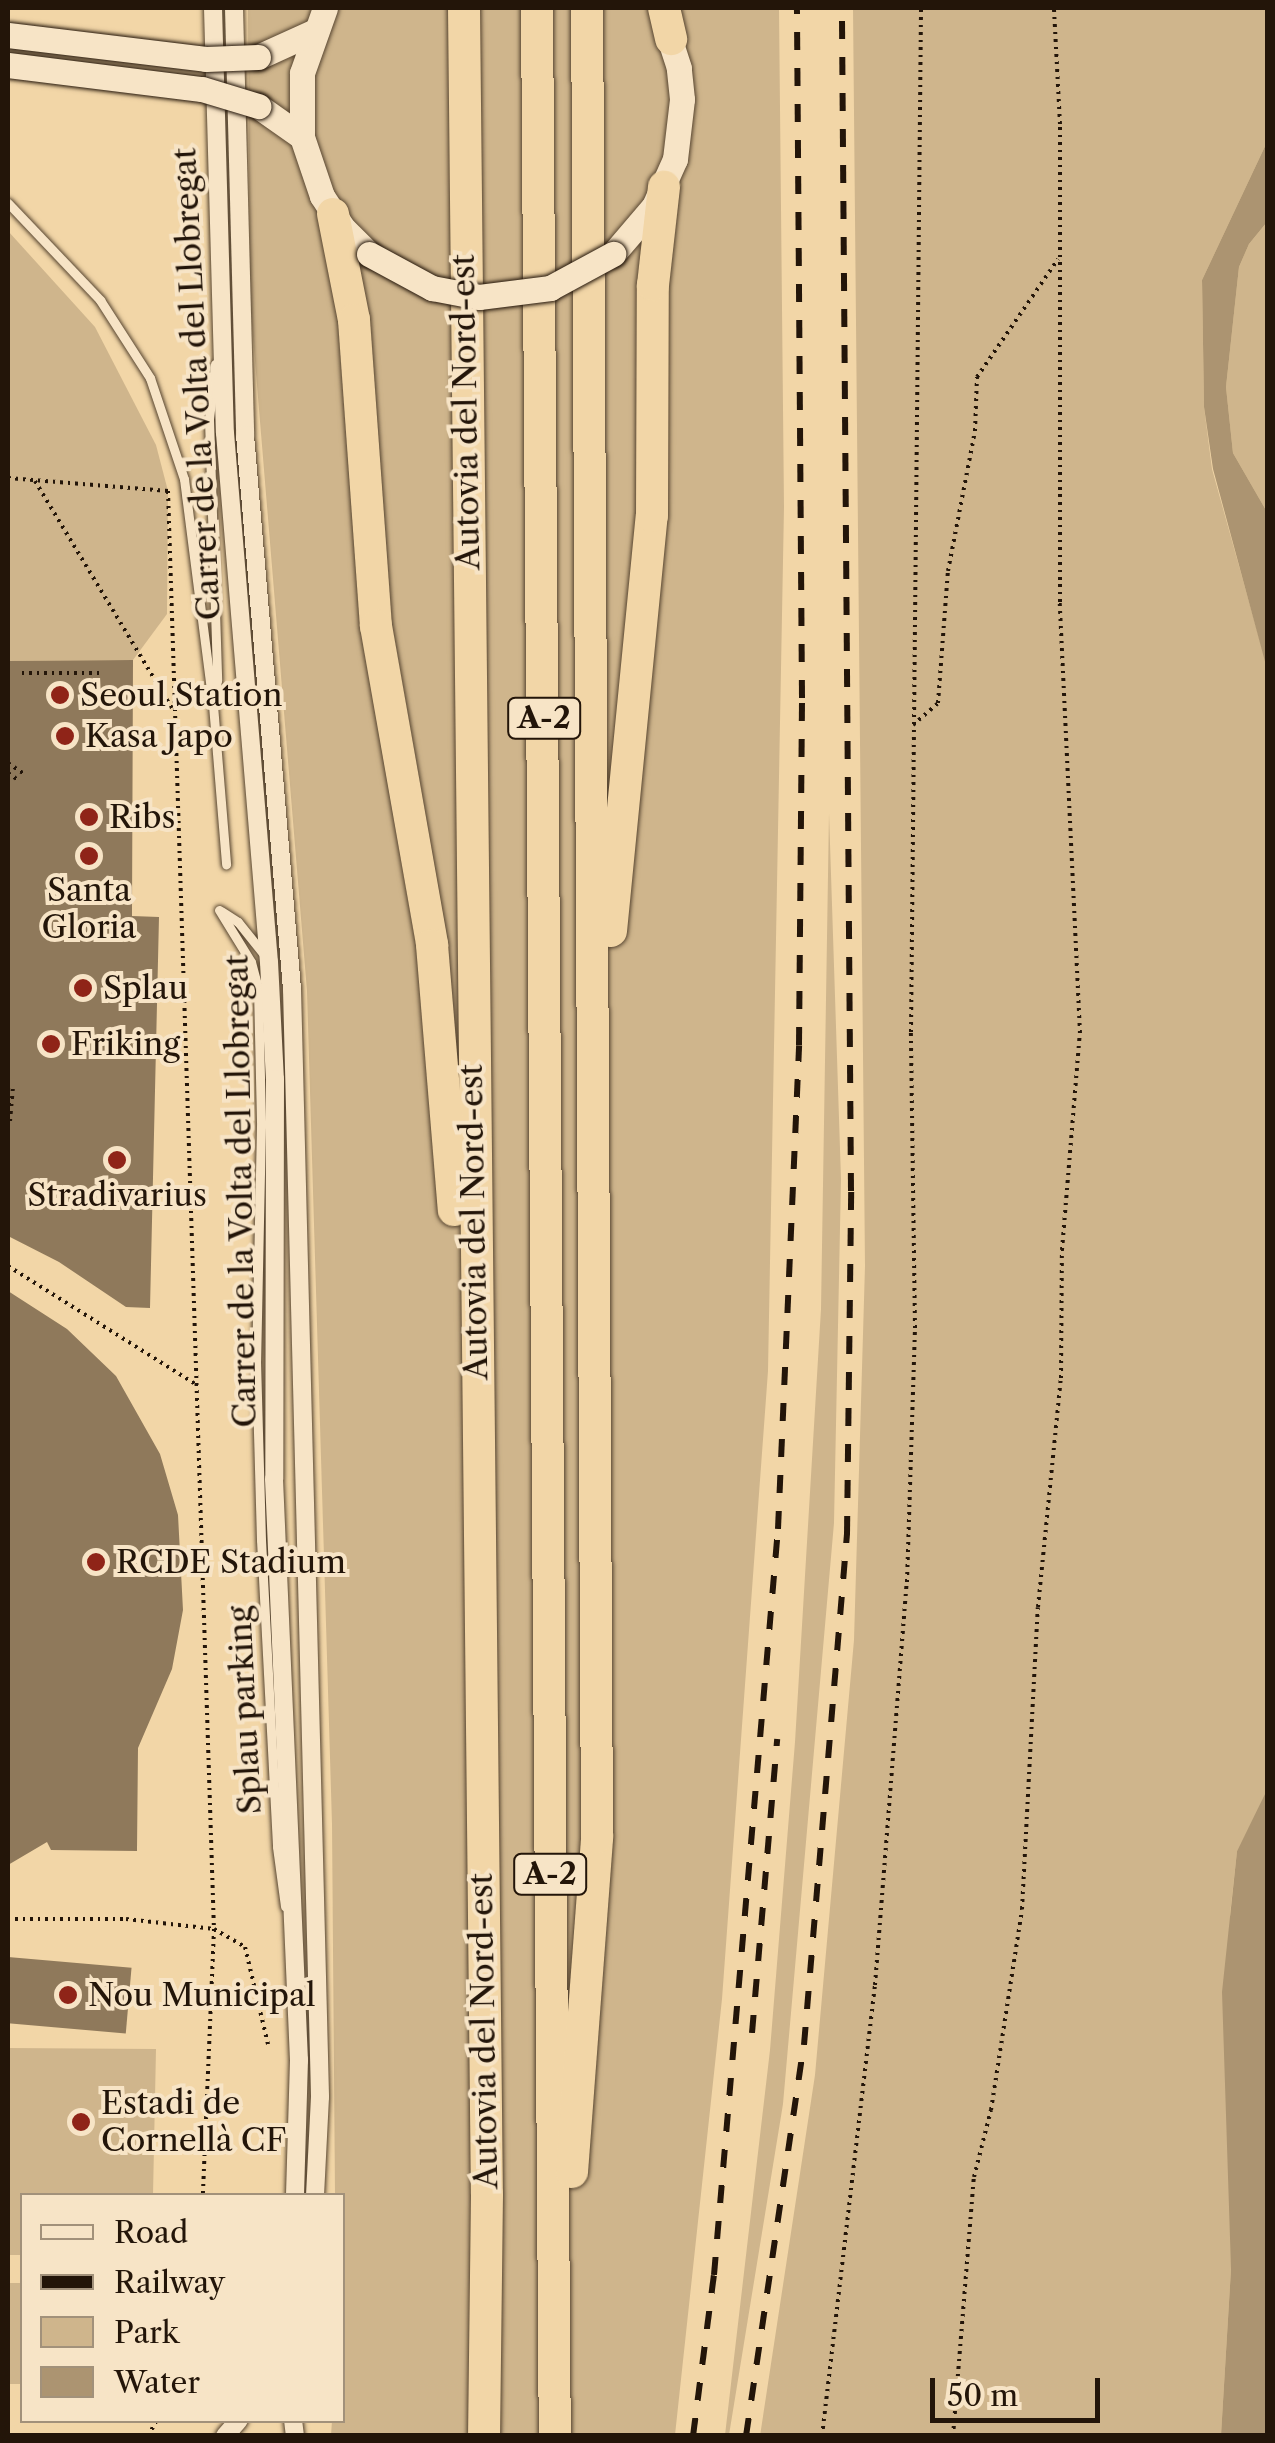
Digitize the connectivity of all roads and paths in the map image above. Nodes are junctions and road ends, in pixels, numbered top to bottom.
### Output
1 (214, 8) edge
2 (234, 8) edge
3 (326, 8) edge
4 (460, 8) edge
5 (537, 8) edge
6 (587, 8) edge
7 (656, 8) edge
8 (921, 8) edge
9 (1054, 8) edge
10 (668, 23) edge
11 (314, 32) junction
12 (8, 35) edge
13 (8, 65) edge
14 (302, 137) junction
15 (664, 187) junction
16 (8, 203) edge
17 (332, 214) junction
18 (1058, 258) junction
19 (220, 326) junction
20 (8, 478) edge
21 (34, 480) junction
22 (22, 673) dead end
23 (102, 673) dead end
24 (212, 705) junction
25 (174, 712) junction
26 (913, 725) junction
27 (8, 764) edge
28 (8, 773) edge
29 (23, 773) dead end
30 (18, 780) dead end
31 (226, 864) dead end
32 (269, 962) junction
33 (13, 1085) dead end
34 (594, 1094) junction
35 (10, 1121) dead end
36 (8, 1266) edge
37 (197, 1385) junction
38 (478, 1618) junction
39 (8, 1919) edge
40 (214, 1928) junction
41 (297, 1990) junction
42 (268, 2044) dead end
43 (203, 2193) edge
44 (295, 2193) edge
45 (315, 2193) edge
46 (557, 2319) junction
47 (229, 2436) edge
48 (251, 2436) edge
49 (484, 2436) edge
50 (555, 2436) edge
51 (822, 2436) edge
52 (953, 2436) edge

1 - 19 street, Carrer de la Volta del Llobregat
2 - 45 street, Carrer de la Volta del Llobregat
3 - 11 main road
4 - 38 highway, Autovia del Nord-est / A-2
5 - 46 highway, Autovia del Nord-est / A-2
6 - 34 highway
7 - 10 main road
8 - 26 path
9 - 18 path
10 - 15 main road
11 - 12 main road, bridge
11 - 14 main road
13 - 14 main road, bridge
14 - 17 main road
15 - 17 main road, bridge
15 - 34 highway
16 - 24 lane
17 - 38 highway
18 - 26 path
18 - 52 path
19 - 24 lane
19 - 32 street, Carrer de la Volta del Llobregat
20 - 21 path
21 - 25 path
21 - 25 path
22 - 23 path
24 - 31 lane
25 - 37 path
26 - 51 path
27 - 29 path
28 - 30 path
32 - 41 street, Carrer de la Volta del Llobregat
32 - 41 lane, Splau parking
33 - 35 path
34 - 46 highway
36 - 37 path
37 - 40 path
38 - 49 highway, Autovia del Nord-est / A-2
39 - 40 path
40 - 42 path
40 - 43 path
41 - 44 street, Carrer de la Volta del Llobregat
46 - 50 highway, Autovia del Nord-est / A-2
47 - 48 street

